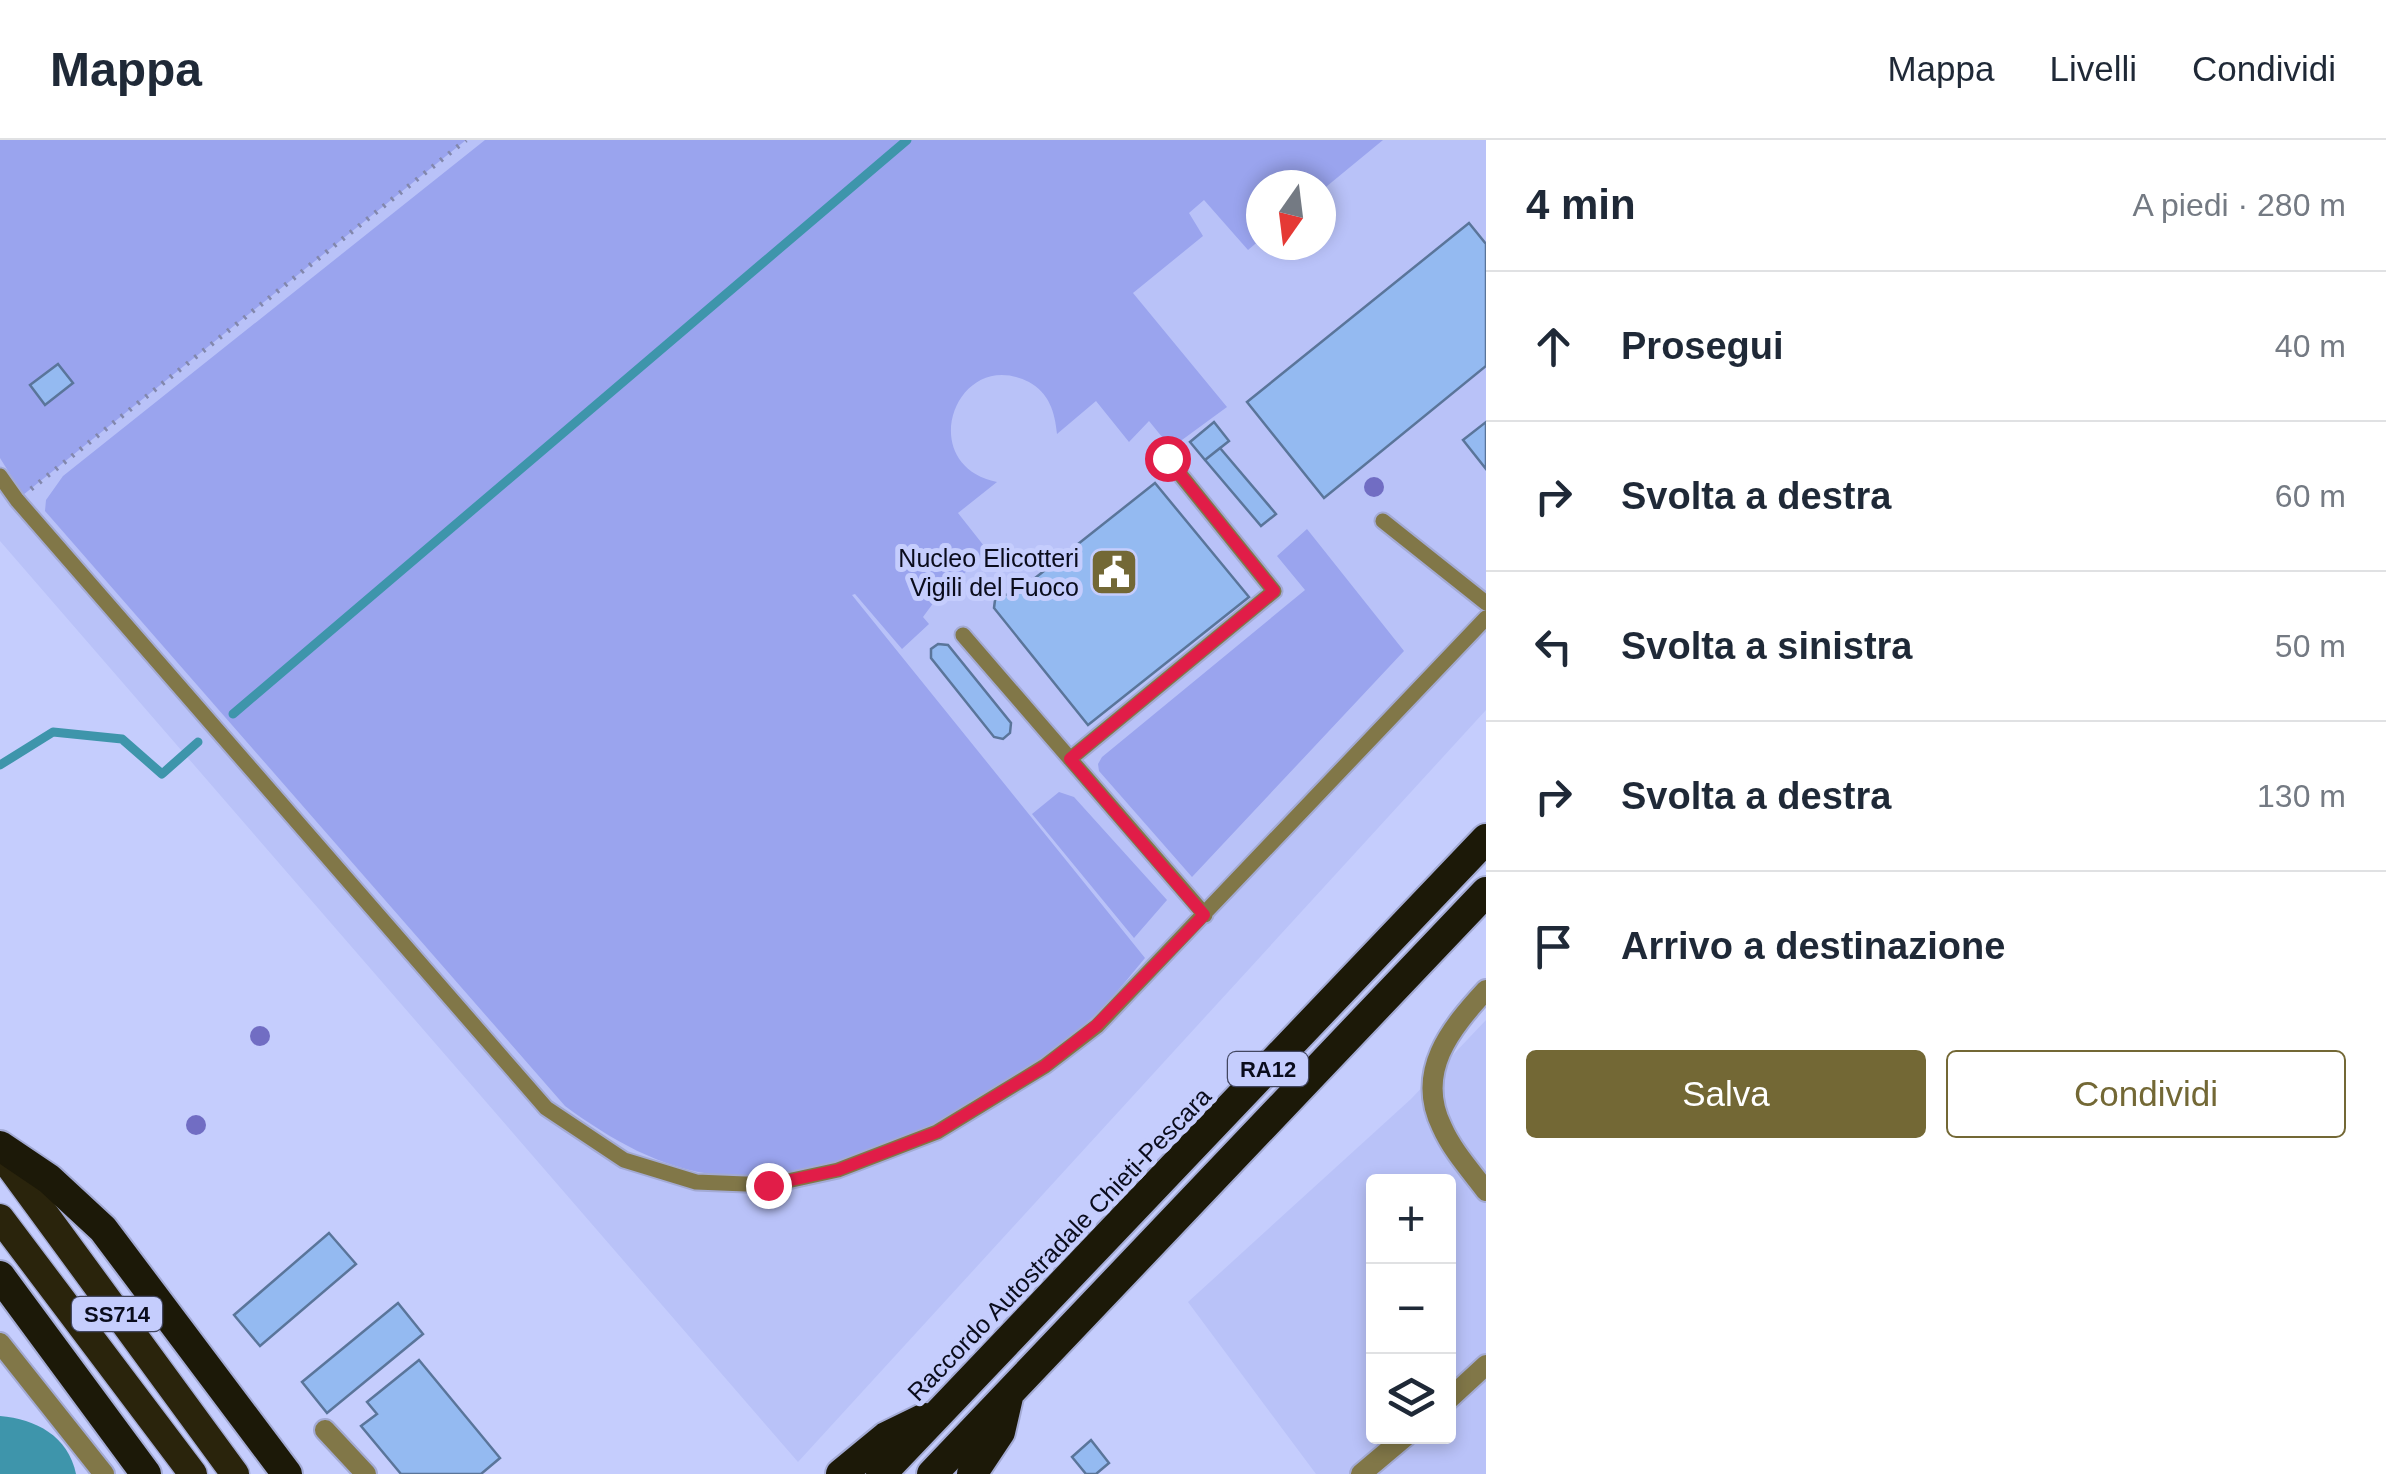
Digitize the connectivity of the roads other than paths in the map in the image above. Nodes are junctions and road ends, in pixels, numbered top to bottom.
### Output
1 (1167, 458) dead end
2 (0, 476) edge
3 (1383, 521) dead end
4 (1486, 603) edge
5 (1486, 618) edge
6 (963, 636) dead end
7 (1070, 759) junction
8 (1486, 839) edge
9 (1486, 892) edge
10 (1204, 915) junction
11 (1486, 990) edge
12 (0, 1150) edge
13 (1486, 1191) edge
14 (0, 1218) edge
15 (0, 1276) edge
16 (0, 1343) edge
17 (1486, 1365) edge
18 (1009, 1392) junction
19 (1456, 1393) edge
20 (942, 1410) junction
21 (325, 1430) dead end
22 (1397, 1444) edge
23 (104, 1474) edge
24 (146, 1474) edge
25 (193, 1474) edge
26 (235, 1474) edge
27 (286, 1474) edge
28 (366, 1474) edge
29 (841, 1474) edge
30 (881, 1474) edge
31 (932, 1474) edge
32 (972, 1474) edge
33 (1362, 1474) edge

1 - 7 lane
2 - 10 lane
3 - 4 lane
5 - 10 lane
6 - 7 lane
7 - 10 lane
8 - 20 highway, Raccordo Autostradale Chieti-Pescara / RA12
9 - 18 highway, RA12
11 - 13 street
12 - 26 highway, SS714
12 - 27 highway
14 - 25 highway, SS714
15 - 24 highway
16 - 23 street
17 - 19 street
18 - 31 highway, RA12
18 - 32 highway
20 - 29 highway
20 - 30 highway, Raccordo Autostradale Chieti-Pescara / RA12
21 - 28 street
22 - 33 street

